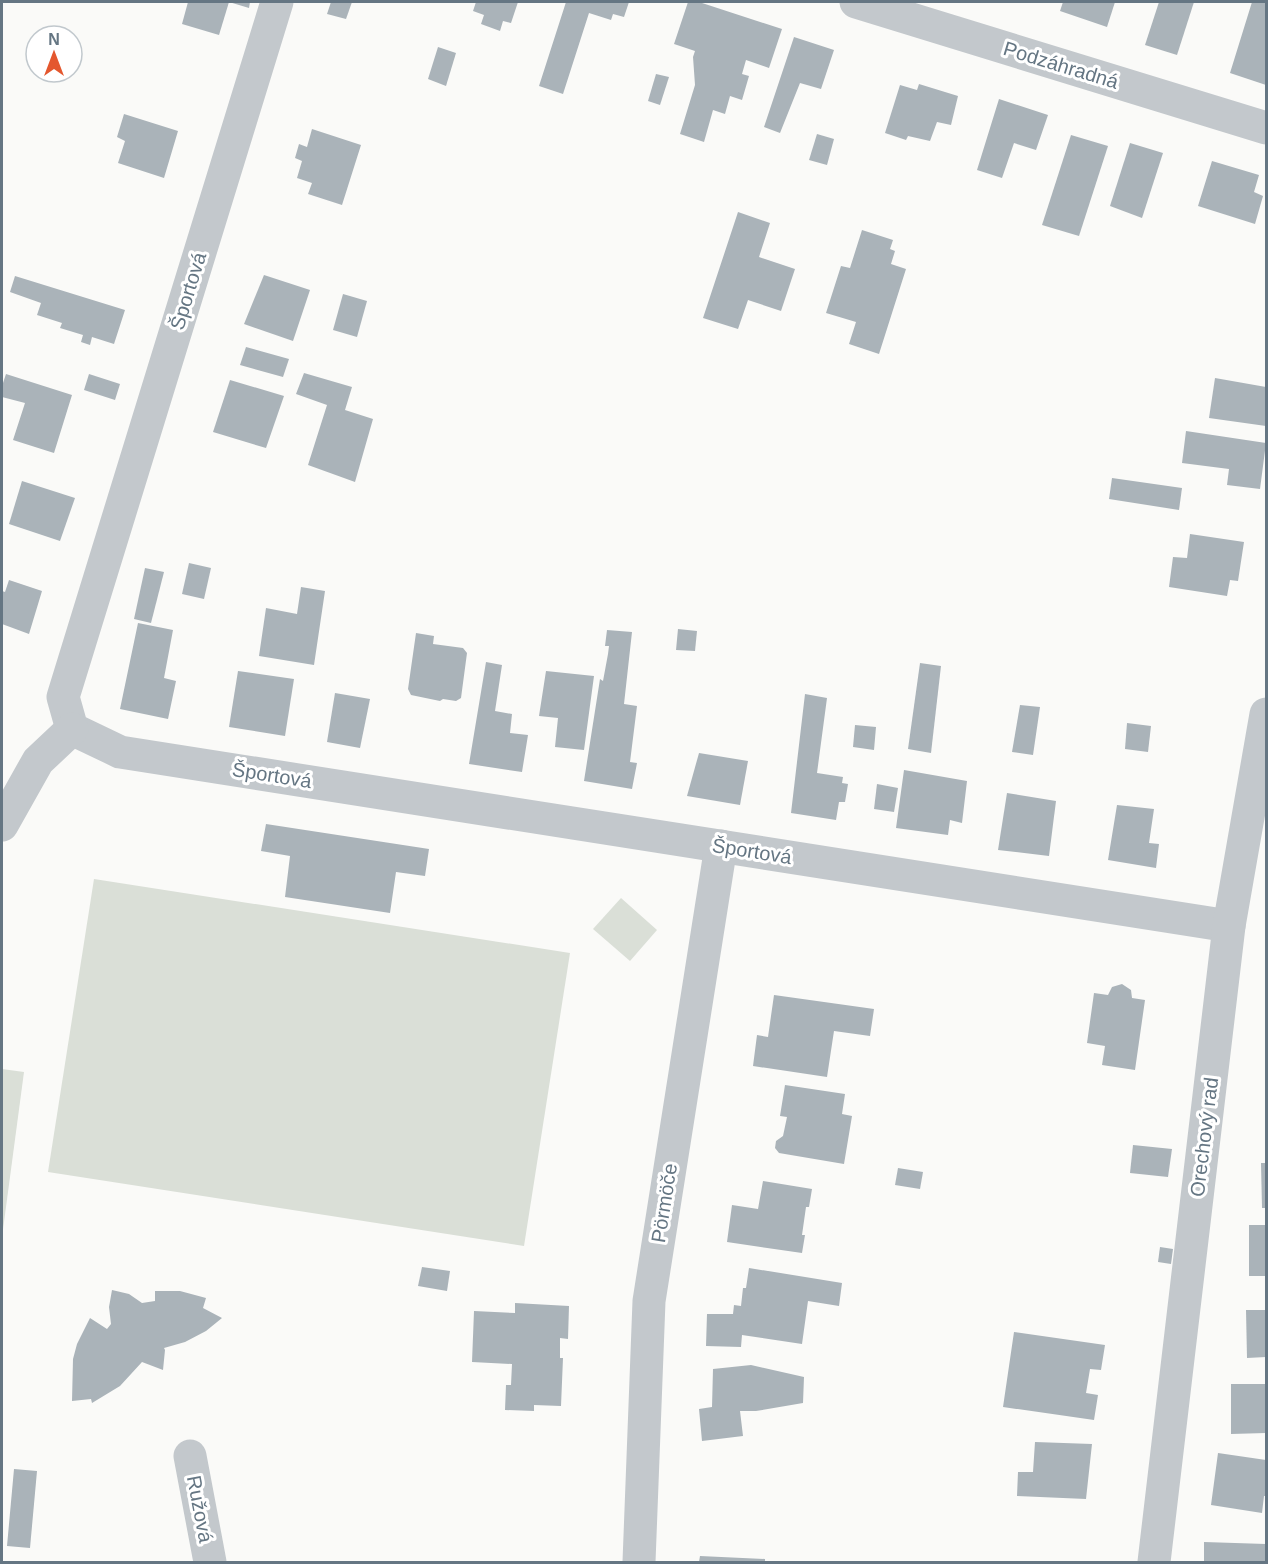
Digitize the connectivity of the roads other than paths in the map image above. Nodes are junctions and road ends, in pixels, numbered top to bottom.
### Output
1 (276, 2) edge
2 (856, 2) edge
3 (1266, 128) edge
4 (1266, 714) edge
5 (72, 729) junction
6 (2, 825) edge
7 (721, 846) junction
8 (1229, 926) junction
9 (190, 1456) dead end
10 (210, 1563) edge
11 (639, 1563) edge
12 (1154, 1563) edge

1 - 5 street, Športová
2 - 3 street, Podzáhradná
4 - 8 street, Orechový rad
5 - 6 street
5 - 7 street, Športová
7 - 8 street, Športová
7 - 11 street, Pörmöče
8 - 12 street, Orechový rad
9 - 10 street, Ružová

